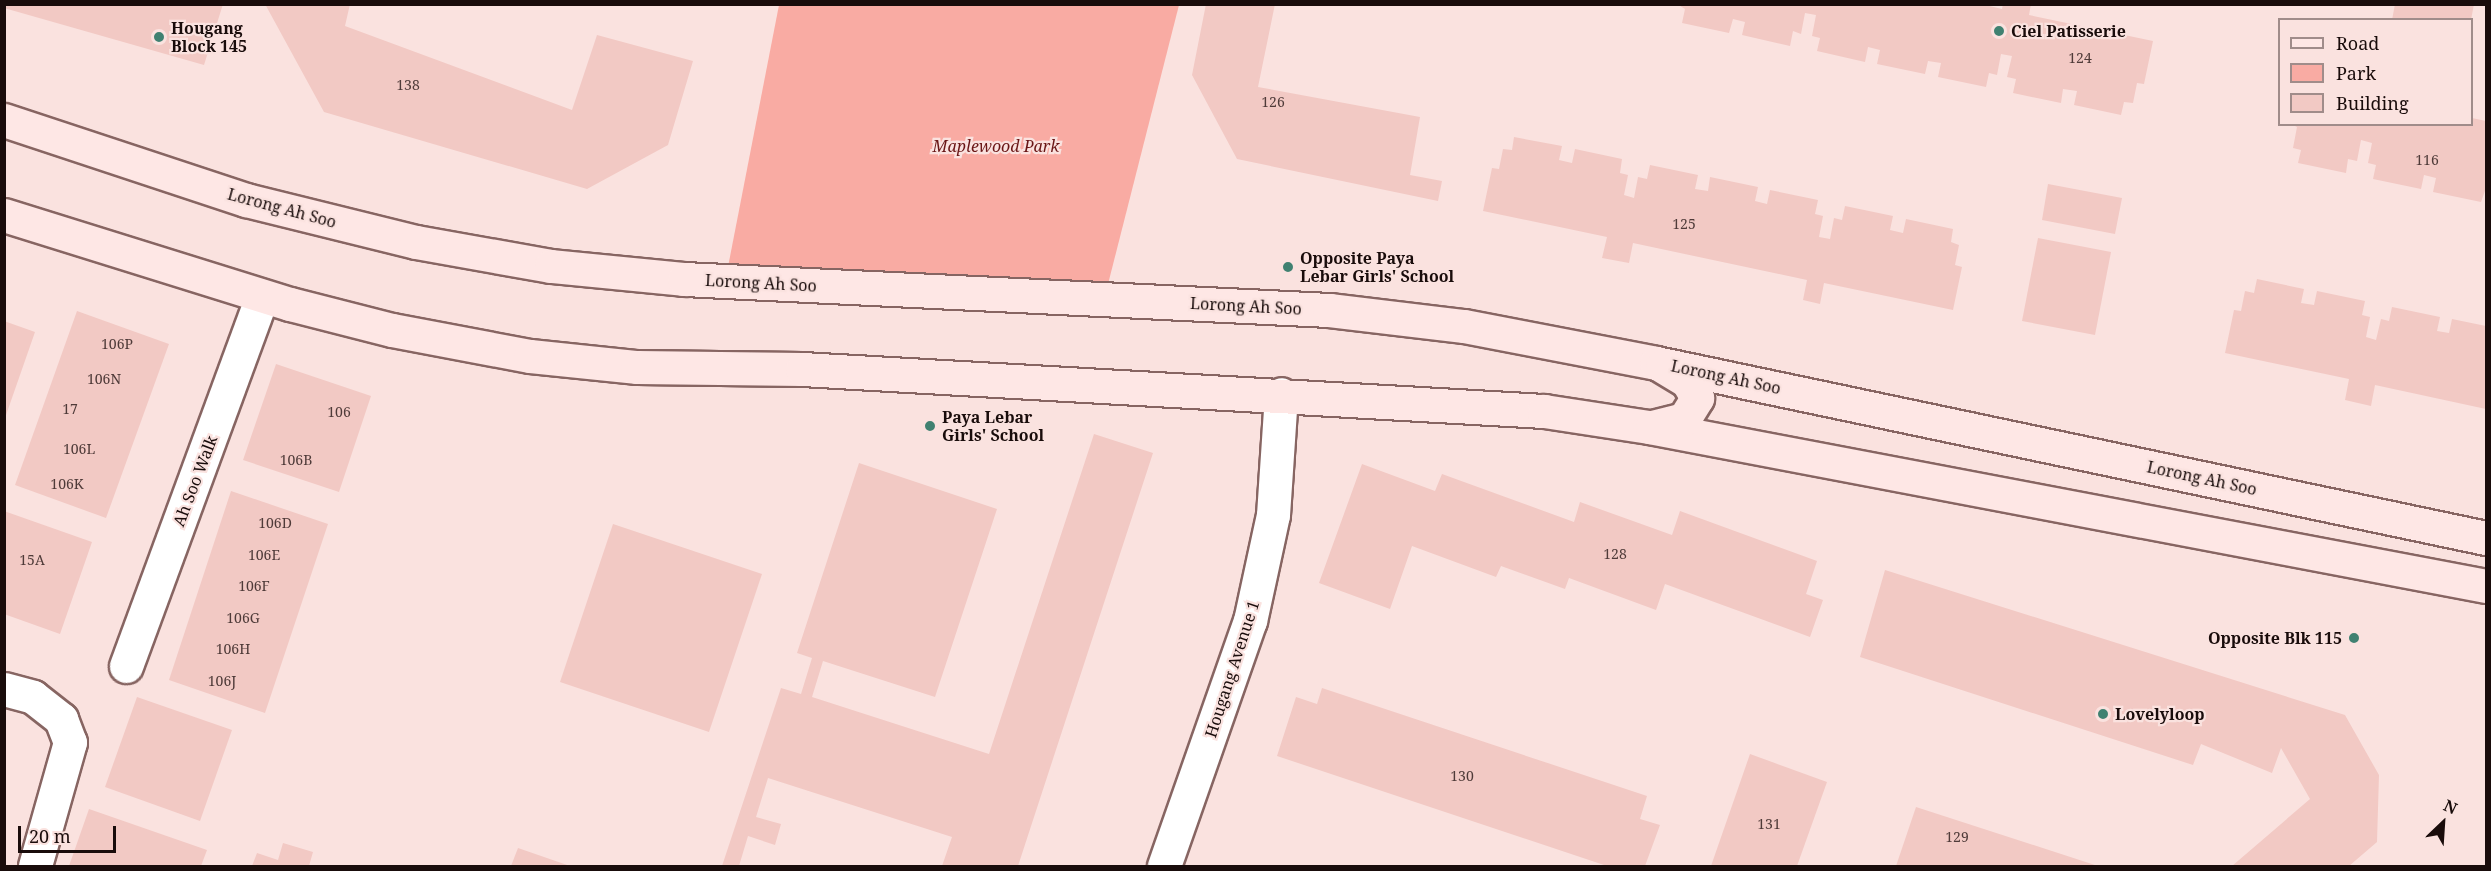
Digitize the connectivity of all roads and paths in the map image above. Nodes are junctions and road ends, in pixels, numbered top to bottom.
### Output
1 (4, 120) edge
2 (4, 215) edge
3 (262, 296) junction
4 (1656, 363) junction
5 (1281, 394) junction
6 (1649, 427) junction
7 (2487, 538) edge
8 (2487, 586) edge
9 (126, 666) dead end
10 (4, 688) edge
11 (35, 867) edge
12 (1164, 867) edge

1 - 4 main road, Lorong Ah Soo
2 - 3 main road
3 - 5 main road
3 - 9 street, Ah Soo Walk
4 - 6 main road
4 - 7 main road, Lorong Ah Soo
5 - 6 main road
5 - 12 street, Hougang Avenue 1
6 - 8 main road
10 - 11 street

